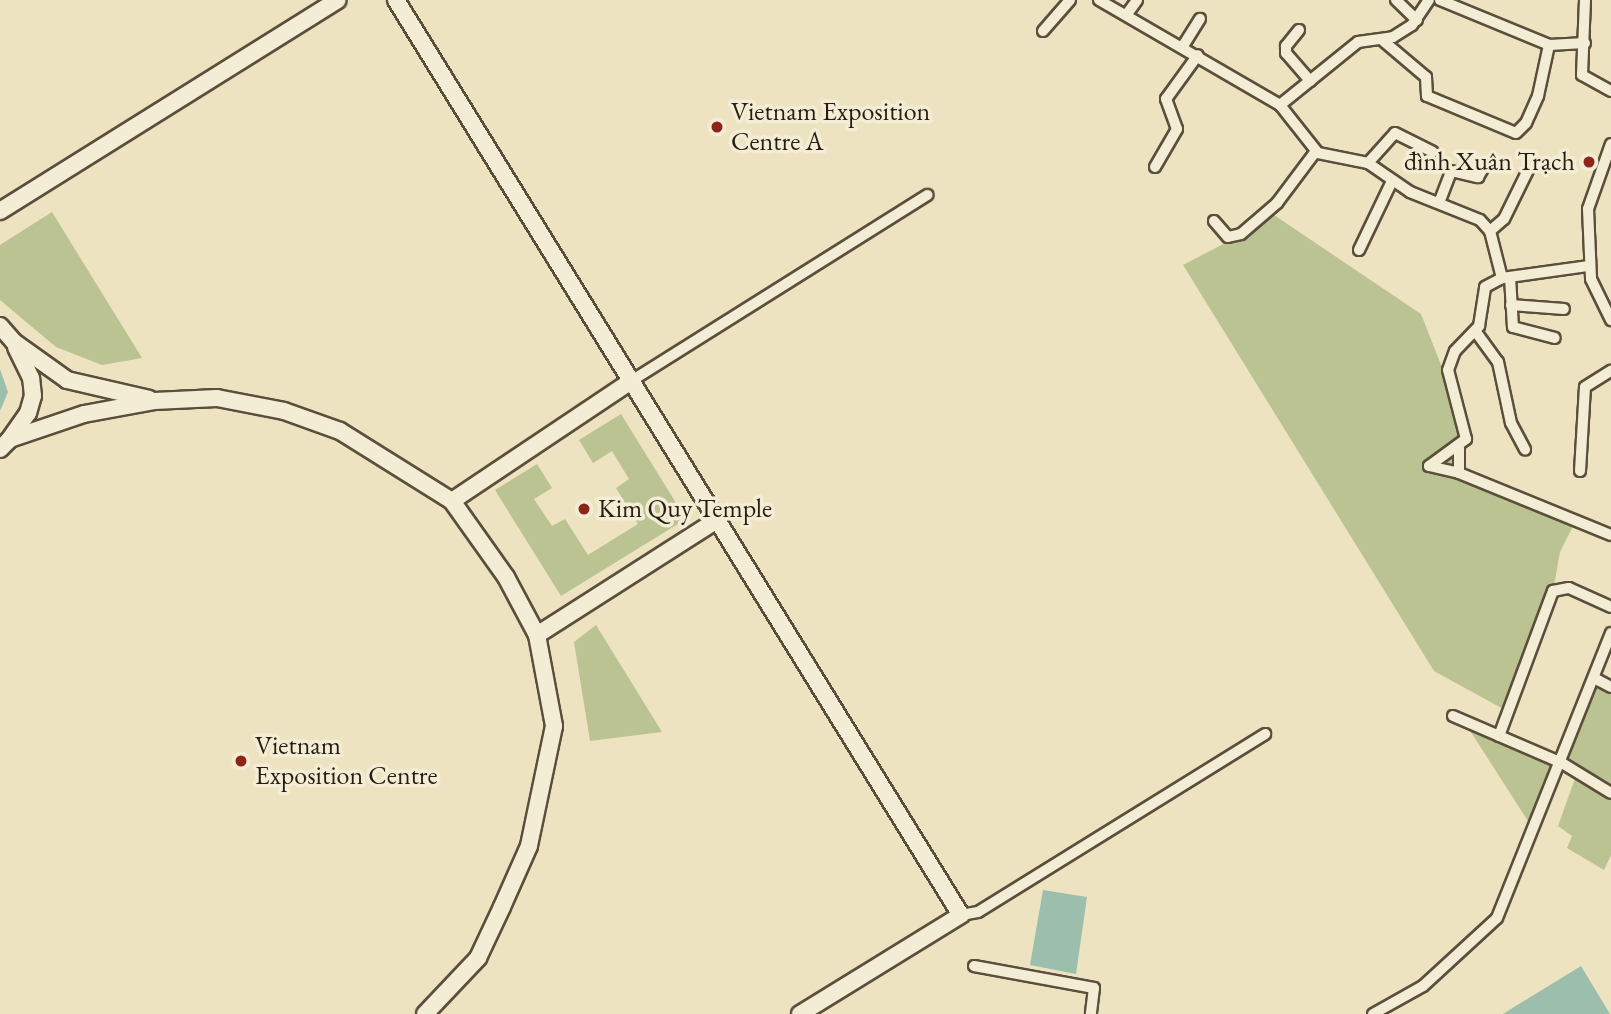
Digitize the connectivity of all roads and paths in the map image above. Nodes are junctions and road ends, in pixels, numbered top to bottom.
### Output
1 (338, 0) edge
2 (396, 0) edge
3 (1070, 0) edge
4 (1098, 0) edge
5 (1137, 0) edge
6 (1396, 0) edge
7 (1429, 0) edge
8 (1440, 0) edge
9 (1586, 0) edge
10 (1127, 14) junction
11 (1200, 19) dead end
12 (1417, 20) junction
13 (1299, 30) dead end
14 (1043, 31) dead end
15 (1381, 38) junction
16 (1585, 43) junction
17 (1549, 45) junction
18 (1183, 46) junction
19 (1198, 55) junction
20 (1310, 81) junction
21 (1611, 91) edge
22 (1280, 105) junction
23 (1611, 144) edge
24 (1316, 151) junction
25 (1433, 152) dead end
26 (1532, 162) dead end
27 (1368, 163) junction
28 (1485, 165) dead end
29 (1155, 167) dead end
30 (1392, 181) junction
31 (928, 195) dead end
32 (1439, 204) junction
33 (0, 211) edge
34 (1214, 221) dead end
35 (1490, 231) junction
36 (1359, 250) dead end
37 (1589, 266) junction
38 (1506, 277) junction
39 (1511, 305) junction
40 (1564, 309) dead end
41 (1611, 320) edge
42 (0, 326) edge
43 (1476, 332) junction
44 (1555, 338) dead end
45 (7, 341) edge
46 (1611, 371) edge
47 (631, 381) junction
48 (154, 401) junction
49 (3, 443) edge
50 (1459, 448) junction
51 (1525, 449) dead end
52 (1580, 471) dead end
53 (1459, 473) junction
54 (452, 501) junction
55 (717, 520) junction
56 (1611, 535) edge
57 (1611, 607) edge
58 (1611, 633) edge
59 (537, 635) junction
60 (1594, 678) junction
61 (1611, 687) edge
62 (1453, 716) dead end
63 (1265, 734) dead end
64 (1499, 736) junction
65 (1562, 763) junction
66 (1611, 793) edge
67 (961, 915) junction
68 (974, 966) dead end
69 (425, 1014) edge
70 (800, 1014) edge
71 (1091, 1014) edge
72 (1373, 1014) edge

1 - 33 street
2 - 47 street
3 - 14 street
4 - 10 street
5 - 10 street
6 - 12 street
7 - 12 street
8 - 17 street
9 - 16 street
10 - 18 street
11 - 18 street
12 - 15 street
13 - 20 street
15 - 17 street
15 - 20 street
16 - 17 street
16 - 21 street
18 - 19 street
19 - 22 street
19 - 29 street
20 - 22 street
22 - 24 street
23 - 37 street
24 - 27 street
24 - 34 street
25 - 27 street
26 - 35 street
27 - 30 street
28 - 32 street
30 - 32 street
30 - 36 street
31 - 47 street
32 - 35 street
35 - 38 street
37 - 38 street
37 - 41 street
38 - 39 street
38 - 43 street
39 - 40 street
39 - 44 street
42 - 45 street
43 - 50 street
43 - 51 street
45 - 48 street
45 - 49 street
46 - 52 street
47 - 54 street
47 - 55 street
48 - 49 street
48 - 54 street
50 - 53 street
50 - 53 street
53 - 56 street
54 - 59 street
55 - 59 street
55 - 67 street
57 - 64 street
58 - 60 street
59 - 69 street
60 - 61 street
60 - 65 street
62 - 64 street
63 - 67 street
64 - 65 street
65 - 66 street
65 - 72 street
67 - 70 street
68 - 71 street

